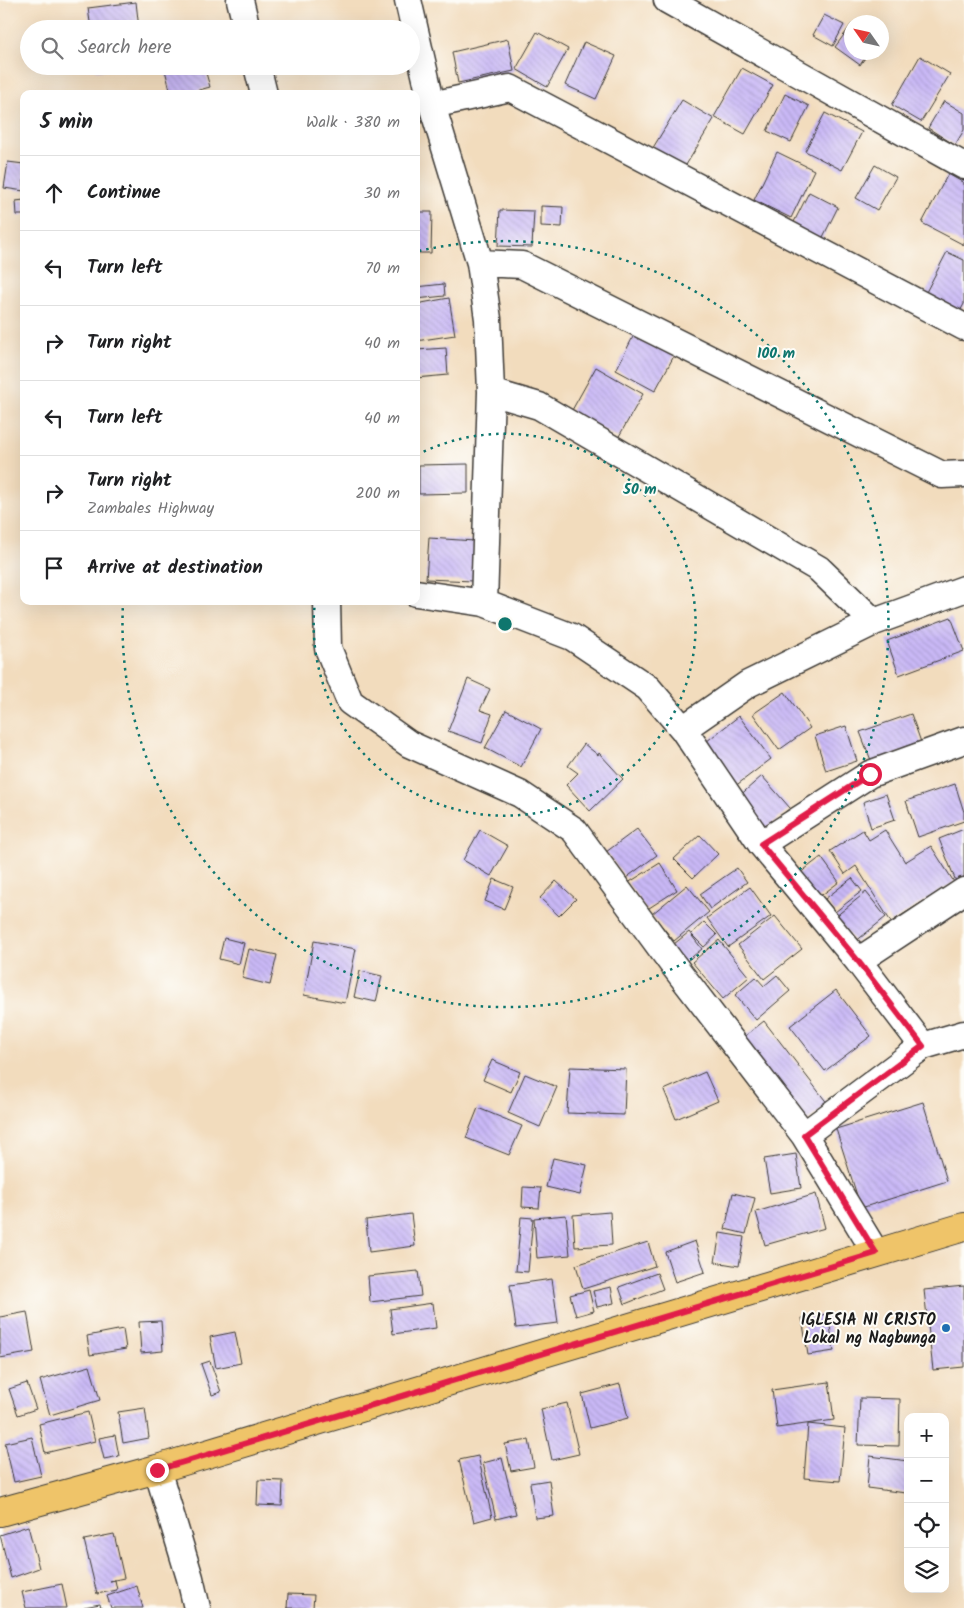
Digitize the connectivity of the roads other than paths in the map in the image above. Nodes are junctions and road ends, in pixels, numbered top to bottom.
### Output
1 (240, 0) edge
2 (408, 0) edge
3 (667, 0) edge
4 (245, 20) edge
5 (413, 20) edge
6 (420, 52) edge
7 (259, 75) edge
8 (263, 90) edge
9 (432, 105) junction
10 (964, 166) edge
11 (480, 263) junction
12 (964, 327) edge
13 (491, 392) junction
14 (964, 474) edge
15 (964, 589) edge
16 (420, 594) edge
17 (484, 603) junction
18 (327, 605) edge
19 (874, 622) junction
20 (683, 729) junction
21 (964, 740) edge
22 (761, 844) junction
23 (964, 891) edge
24 (858, 961) junction
25 (964, 1034) edge
26 (923, 1046) junction
27 (804, 1135) junction
28 (964, 1227) edge
29 (876, 1253) junction
30 (157, 1470) junction
31 (0, 1512) edge
32 (197, 1608) edge

1 - 4 street
2 - 5 street
3 - 10 street
6 - 9 street
7 - 8 street
9 - 11 street
9 - 12 street
11 - 13 street
11 - 14 street
13 - 17 street
13 - 19 street
15 - 19 street
16 - 17 street
17 - 20 street
18 - 27 street
19 - 20 street
20 - 22 street
21 - 22 street
22 - 24 street
23 - 24 street
24 - 26 street
25 - 26 street
26 - 27 street
27 - 29 street
28 - 29 main road
29 - 30 main road
30 - 31 main road
30 - 32 street

